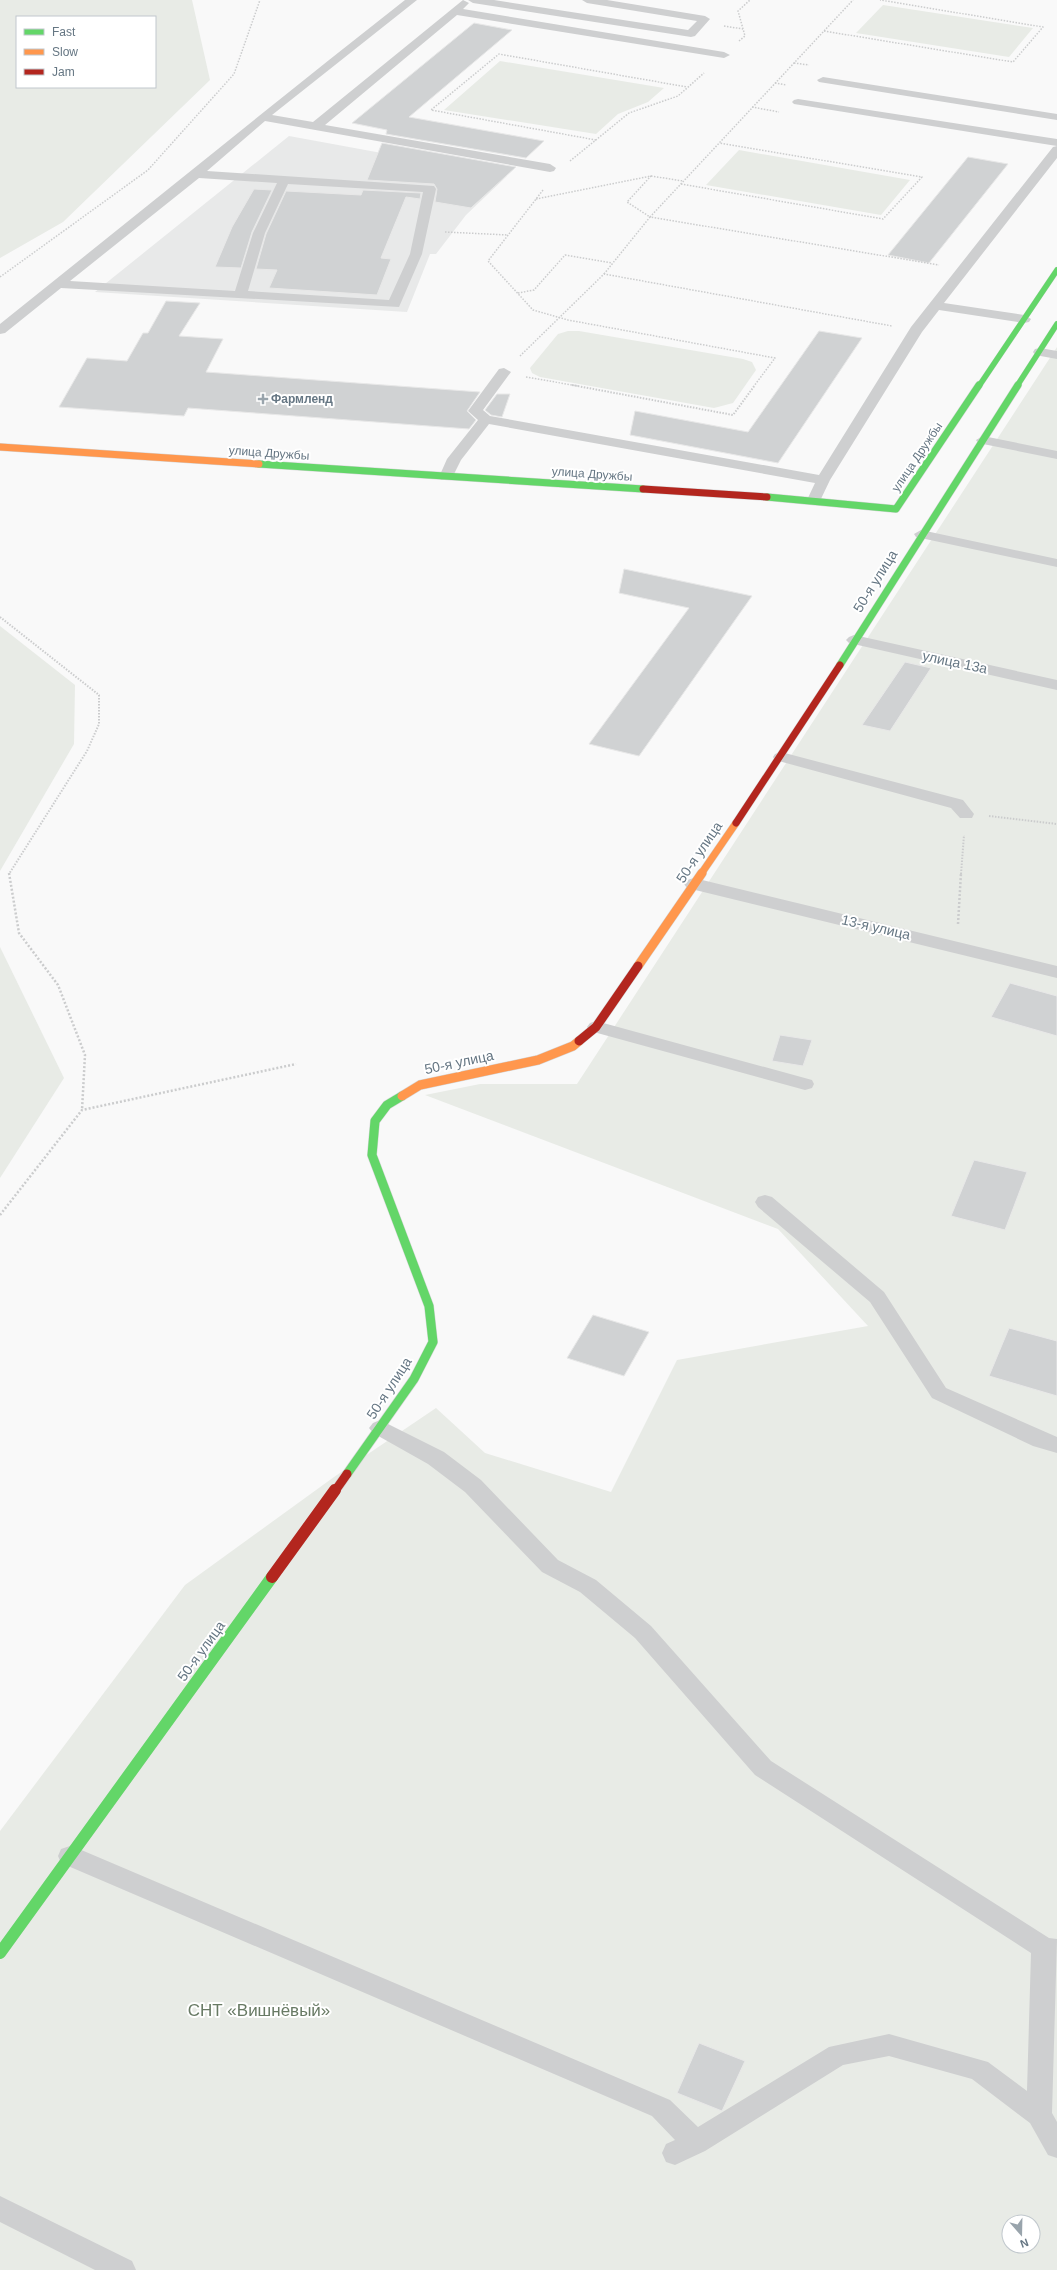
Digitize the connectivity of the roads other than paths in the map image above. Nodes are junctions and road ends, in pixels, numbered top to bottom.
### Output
1 (412, 0) edge
2 (467, 0) edge
3 (473, 0) edge
4 (587, 0) edge
5 (455, 11) junction
6 (662, 29) junction
7 (650, 42) junction
8 (724, 55) road end
9 (823, 80) dead end
10 (798, 102) dead end
11 (263, 117) junction
12 (1057, 117) edge
13 (316, 126) junction
14 (1057, 143) edge
15 (1057, 150) edge
16 (550, 168) dead end
17 (196, 174) junction
18 (284, 180) junction
19 (1057, 270) edge
20 (60, 284) junction
21 (240, 295) junction
22 (934, 306) junction
23 (1024, 319) junction
24 (1057, 324) edge
25 (0, 330) edge
26 (1040, 352) junction
27 (1057, 355) edge
28 (504, 372) road end
29 (486, 419) junction
30 (983, 440) junction
31 (0, 447) edge
32 (1057, 455) edge
33 (446, 477) junction
34 (823, 480) junction
35 (814, 500) junction
36 (921, 534) junction
37 (1057, 563) edge
38 (854, 640) junction
39 (1057, 685) edge
40 (781, 756) junction
41 (966, 814) road end
42 (694, 884) junction
43 (1057, 972) edge
44 (596, 1027) junction
45 (805, 1084) dead end
46 (765, 1202) dead end
47 (380, 1428) junction
48 (1057, 1445) edge
49 (70, 1856) junction
50 (1051, 1949) edge
51 (0, 1953) edge
52 (1039, 2115) junction
53 (1057, 2146) edge
54 (0, 2208) edge
55 (122, 2270) edge

1 - 11 lane
2 - 5 lane
3 - 6 lane
4 - 6 lane
5 - 7 lane
5 - 13 lane
6 - 7 lane
7 - 8 lane
9 - 12 lane
10 - 14 lane
11 - 13 lane
11 - 17 lane
13 - 16 lane
15 - 22 lane
17 - 18 lane
17 - 20 lane
18 - 21 lane
18 - 21 lane
19 - 23 street, улица Дружбы
20 - 21 lane
20 - 25 lane
22 - 23 lane
22 - 34 lane
23 - 35 street, улица Дружбы
24 - 26 street, 50-я улица
26 - 27 lane
26 - 30 street, 50-я улица
28 - 29 lane
29 - 33 lane
29 - 34 lane
30 - 32 lane
30 - 36 street, 50-я улица
31 - 33 street, улица Дружбы
33 - 35 street, улица Дружбы
34 - 35 lane
36 - 37 lane
36 - 38 street, 50-я улица
38 - 39 lane, улица 13а
38 - 40 street, 50-я улица
40 - 41 lane
40 - 42 street, 50-я улица
42 - 43 street, 13-я улица
42 - 44 street, 50-я улица
44 - 45 lane
44 - 47 street, 50-я улица
46 - 48 lane
47 - 49 street, 50-я улица
47 - 50 lane
49 - 51 street, 50-я улица
49 - 52 lane
50 - 52 lane
52 - 53 lane
54 - 55 lane

